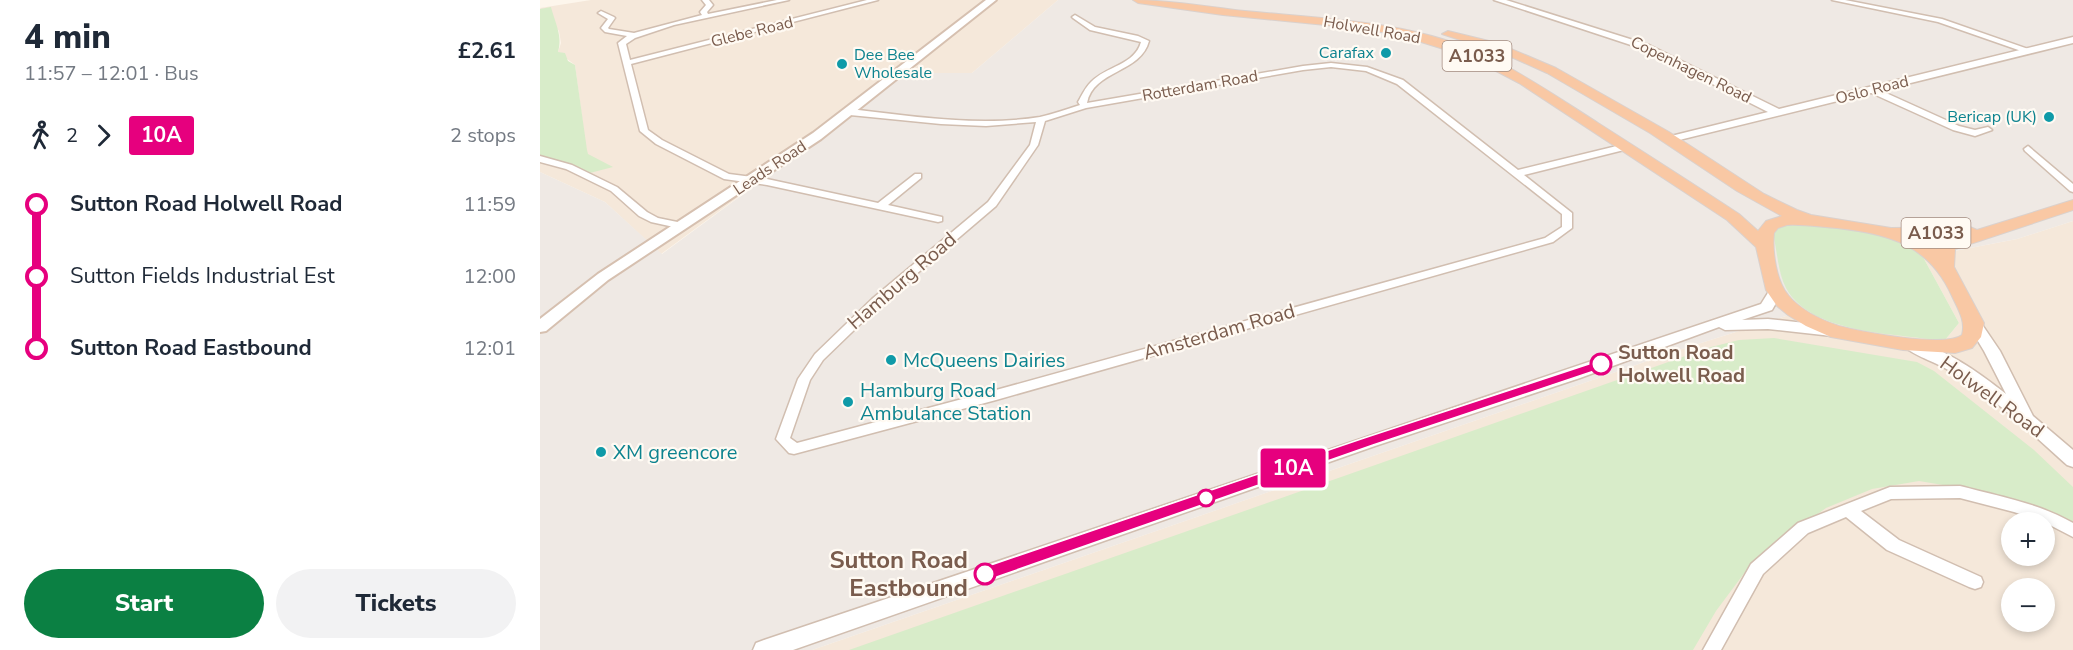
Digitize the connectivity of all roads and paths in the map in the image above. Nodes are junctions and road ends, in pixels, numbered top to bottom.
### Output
1 (705, 0) edge
2 (786, 0) edge
3 (874, 0) edge
4 (993, 0) edge
5 (1137, 0) edge
6 (1180, 0) edge
7 (1498, 0) edge
8 (1834, 0) edge
9 (601, 13) dead end
10 (1074, 16) dead end
11 (708, 17) junction
12 (632, 35) junction
13 (2073, 40) edge
14 (1144, 48) junction
15 (1155, 48) dead end
16 (2030, 51) junction
17 (628, 63) junction
18 (1872, 90) junction
19 (1086, 106) junction
20 (850, 112) junction
21 (1778, 113) junction
22 (1041, 119) junction
23 (1988, 130) dead end
24 (1671, 139) junction
25 (1625, 147) junction
26 (2028, 149) dead end
27 (540, 159) edge
28 (1518, 173) junction
29 (918, 176) dead end
30 (752, 181) junction
31 (2073, 189) edge
32 (2073, 205) edge
33 (879, 207) junction
34 (938, 219) dead end
35 (1808, 220) junction
36 (683, 226) junction
37 (1879, 230) junction
38 (1993, 232) junction
39 (1764, 244) junction
40 (1945, 266) junction
41 (1776, 291) junction
42 (1974, 323) junction
43 (1709, 325) junction
44 (540, 327) edge
45 (1838, 332) junction
46 (1905, 343) junction
47 (2027, 419) junction
48 (794, 449) joint
49 (2073, 460) edge
50 (1847, 509) junction
51 (2073, 531) edge
52 (1975, 582) dead end
53 (764, 650) edge
54 (1712, 650) edge

1 - 11 street
2 - 11 street
3 - 17 street, Glebe Road
4 - 20 main road, Leads Road
5 - 25 highway, Holwell Road / A1033
6 - 24 highway, Holwell Road / A1033
7 - 21 street, Copenhagen Road
8 - 16 street
9 - 12 street
10 - 14 street
11 - 12 street
12 - 17 street
13 - 16 street, Oslo Road
14 - 15 street
14 - 19 street
16 - 18 street, Oslo Road
17 - 30 street
18 - 21 street, Oslo Road
18 - 23 street
19 - 22 street, Rotterdam Road
19 - 28 street, Rotterdam Road
20 - 22 street, Rotterdam Road
20 - 30 main road, Leads Road
21 - 24 street, Oslo Road
22 - 48 street, Hamburg Road
24 - 35 highway, Holwell Road / A1033
25 - 28 street
25 - 39 highway, Holwell Road / A1033
26 - 31 street
27 - 36 street
28 - 48 street, Amsterdam Road
29 - 33 street
30 - 33 street
30 - 36 main road, Leads Road
32 - 38 highway, A1033
33 - 34 street
35 - 37 highway
35 - 39 highway
36 - 44 main road, Leads Road
37 - 38 highway, A1033
37 - 40 highway
38 - 40 highway, A1033
39 - 41 highway
40 - 42 highway
41 - 43 street
41 - 45 highway
42 - 46 highway
42 - 47 street
43 - 45 street
43 - 53 street
45 - 46 highway
46 - 47 street, Holwell Road
47 - 49 street, Holwell Road
50 - 51 street
50 - 52 street
50 - 54 street

